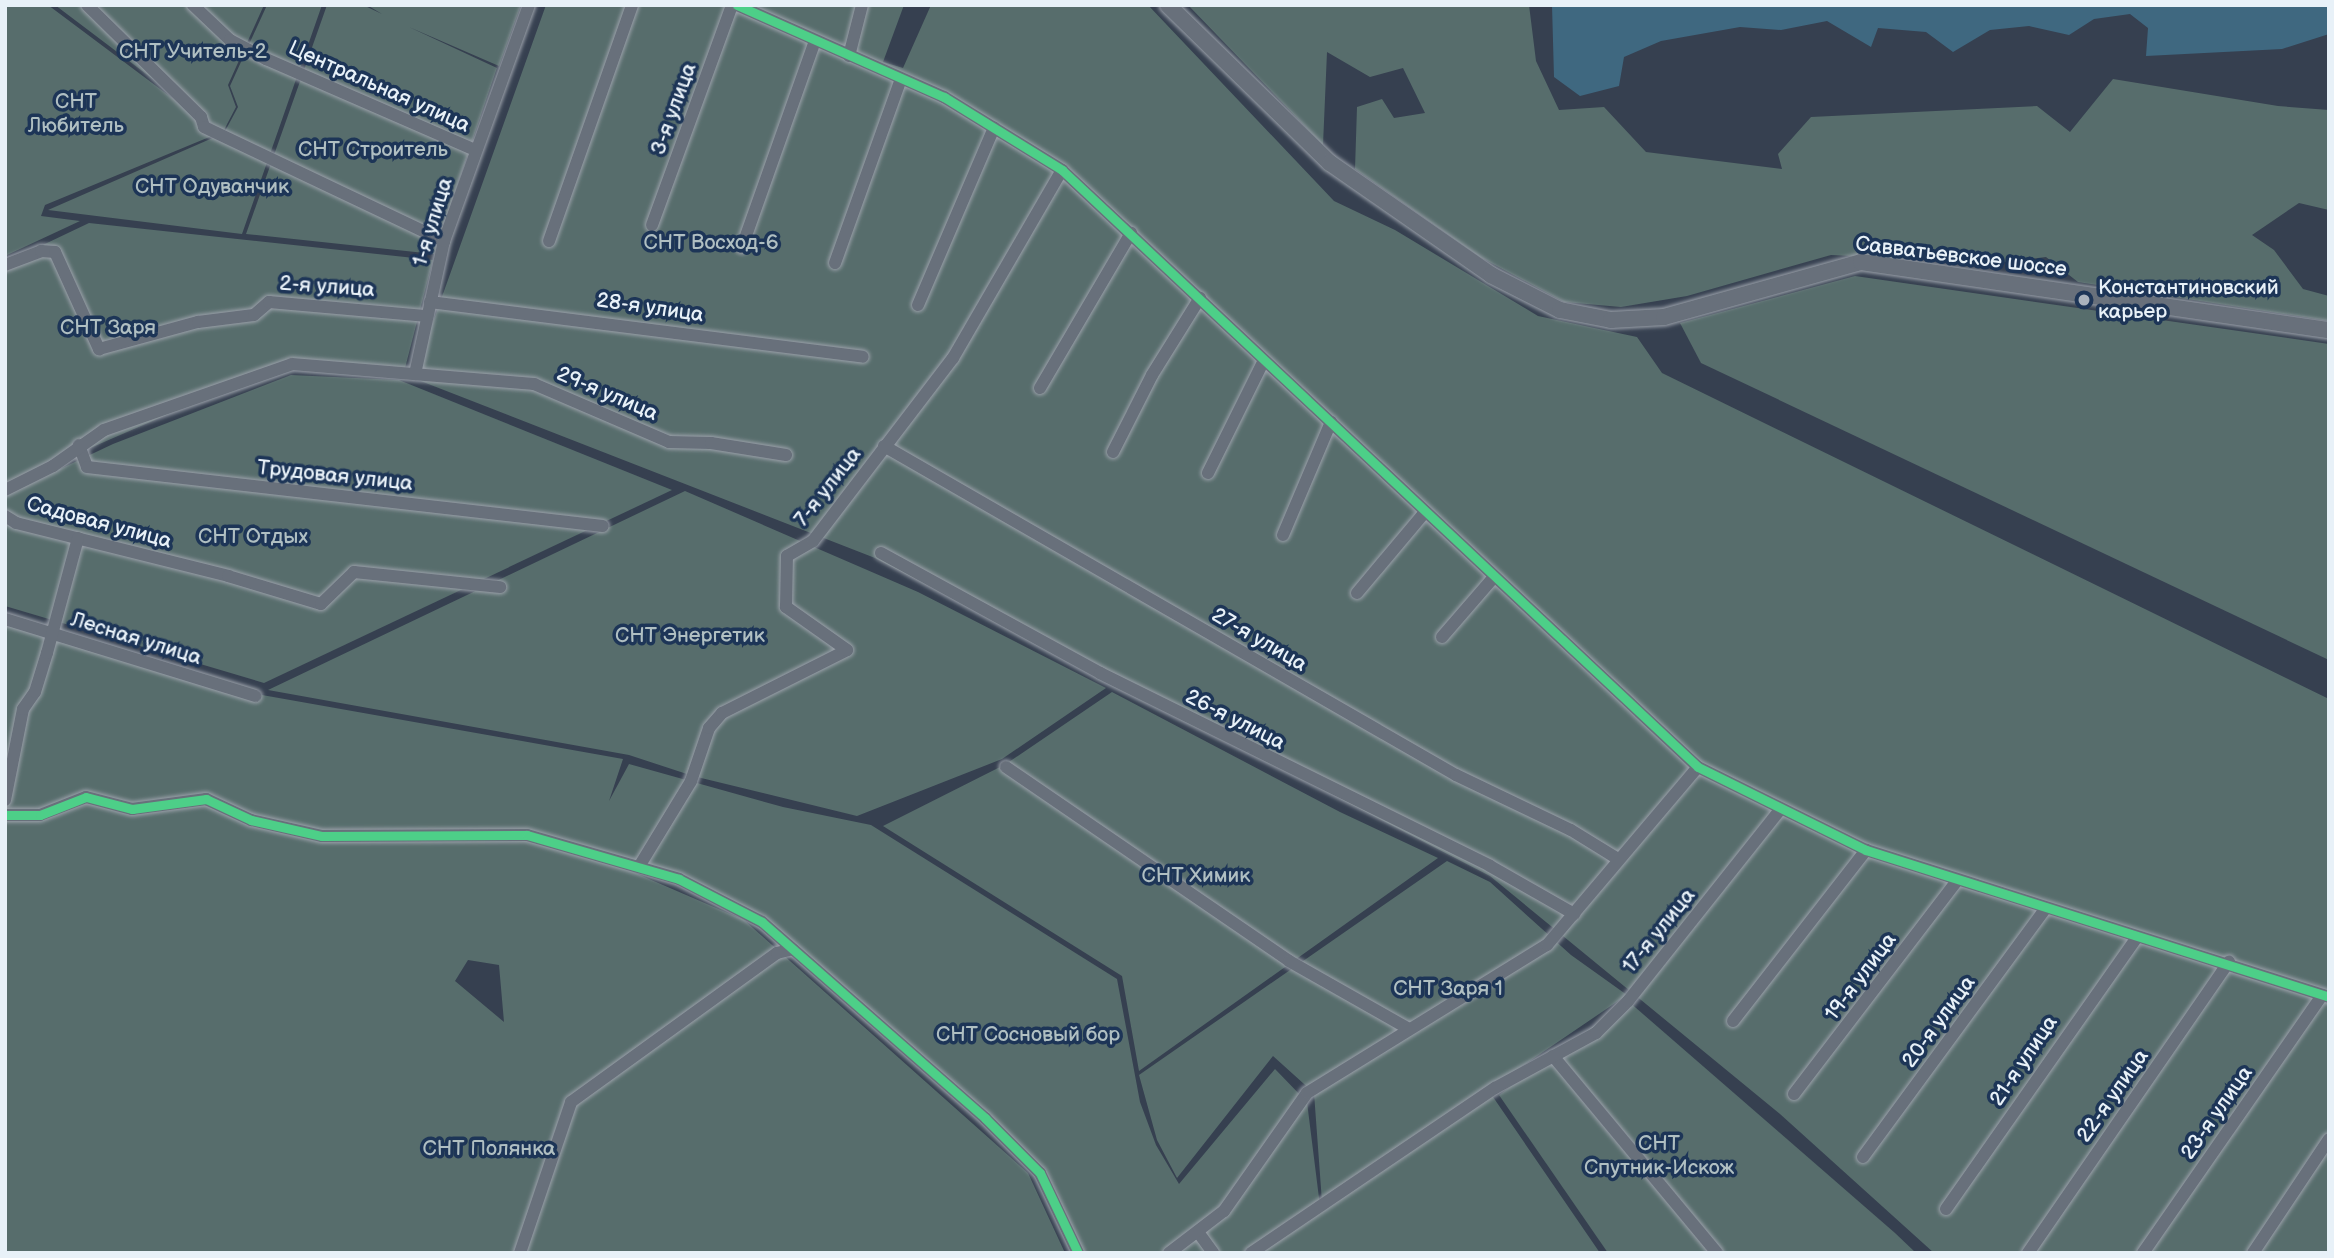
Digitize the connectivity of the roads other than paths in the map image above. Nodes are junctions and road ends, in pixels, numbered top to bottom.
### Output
1 (87, 5) edge
2 (194, 5) edge
3 (529, 5) edge
4 (632, 5) edge
5 (734, 5) edge
6 (863, 5) edge
7 (1168, 5) edge
8 (815, 41) junction
9 (849, 56) junction
10 (901, 79) junction
11 (994, 128) junction
12 (475, 150) junction
13 (1062, 170) junction
14 (652, 225) dead end
15 (1131, 233) junction
16 (444, 240) junction
17 (549, 241) dead end
18 (742, 247) dead end
19 (835, 263) dead end
20 (5, 265) edge
21 (1200, 298) junction
22 (430, 302) junction
23 (918, 305) dead end
24 (427, 316) junction
25 (2329, 330) edge
26 (863, 357) dead end
27 (1264, 360) junction
28 (413, 374) junction
29 (1040, 388) dead end
30 (1331, 422) junction
31 (79, 445) junction
32 (884, 446) junction
33 (1113, 452) dead end
34 (786, 455) dead end
35 (1208, 473) dead end
36 (5, 490) edge
37 (1425, 512) junction
38 (5, 516) edge
39 (603, 526) dead end
40 (1283, 535) dead end
41 (78, 538) junction
42 (880, 553) dead end
43 (1494, 577) junction
44 (500, 587) dead end
45 (1357, 593) dead end
46 (5, 619) edge
47 (52, 633) junction
48 (1442, 637) dead end
49 (254, 696) dead end
50 (1006, 767) dead end
51 (1698, 767) junction
52 (5, 800) edge
53 (1780, 810) junction
54 (5, 815) edge
55 (1866, 850) junction
56 (1618, 859) junction
57 (640, 865) junction
58 (1956, 882) junction
59 (2045, 909) junction
60 (1574, 914) junction
61 (2137, 937) junction
62 (793, 949) junction
63 (2229, 962) junction
64 (2325, 996) edge
65 (1733, 1021) dead end
66 (1409, 1029) junction
67 (1553, 1056) junction
68 (1794, 1094) dead end
69 (2329, 1139) edge
70 (1863, 1157) dead end
71 (1946, 1209) dead end
72 (1198, 1232) junction
73 (520, 1253) edge
74 (1078, 1253) edge
75 (1170, 1253) edge
76 (1213, 1253) edge
77 (1251, 1253) edge
78 (1717, 1253) edge
79 (2028, 1253) edge
80 (2143, 1253) edge
81 (2253, 1253) edge

1 - 16 street
2 - 12 street, Центральная улица
3 - 12 street, 1-я улица
4 - 17 street
5 - 8 street
5 - 14 street, 3-я улица
6 - 9 street
7 - 25 main road, Савватьевское шоссе
8 - 9 street
8 - 18 street
9 - 10 street
10 - 11 street
10 - 19 street
11 - 13 street
11 - 23 street
12 - 16 street, 1-я улица
13 - 15 street
13 - 32 street, 7-я улица
15 - 21 street
15 - 29 street
16 - 22 street, 1-я улица
20 - 24 street, 2-я улица
21 - 27 street
21 - 33 street
22 - 24 street, 1-я улица
22 - 26 street, 28-я улица
24 - 28 street, 1-я улица
27 - 30 street
27 - 35 street
28 - 31 street, 29-я улица
28 - 34 street, 29-я улица
30 - 37 street
30 - 40 street
31 - 36 street, 29-я улица
31 - 39 street, Трудовая улица
32 - 56 street, 27-я улица
32 - 57 street, 7-я улица
37 - 43 street
37 - 45 street
38 - 41 street, Садовая улица
41 - 44 street, Садовая улица
41 - 47 street
42 - 60 street, 26-я улица
43 - 48 street
43 - 51 street
46 - 47 street, Лесная улица
47 - 49 street, Лесная улица
47 - 52 street
50 - 66 street
51 - 53 street
51 - 56 street
53 - 55 street
53 - 67 street, 17-я улица
54 - 57 street
55 - 58 street
55 - 65 street
56 - 60 street
57 - 62 street
58 - 59 street
58 - 68 street, 19-я улица
59 - 61 street
59 - 70 street, 20-я улица
60 - 66 street
61 - 63 street
61 - 71 street, 21-я улица
62 - 73 street
62 - 74 street
63 - 64 street
63 - 79 street, 22-я улица
64 - 80 street, 23-я улица
66 - 72 street
67 - 77 street, 17-я улица
67 - 78 street
69 - 81 street
72 - 75 street
72 - 76 street

